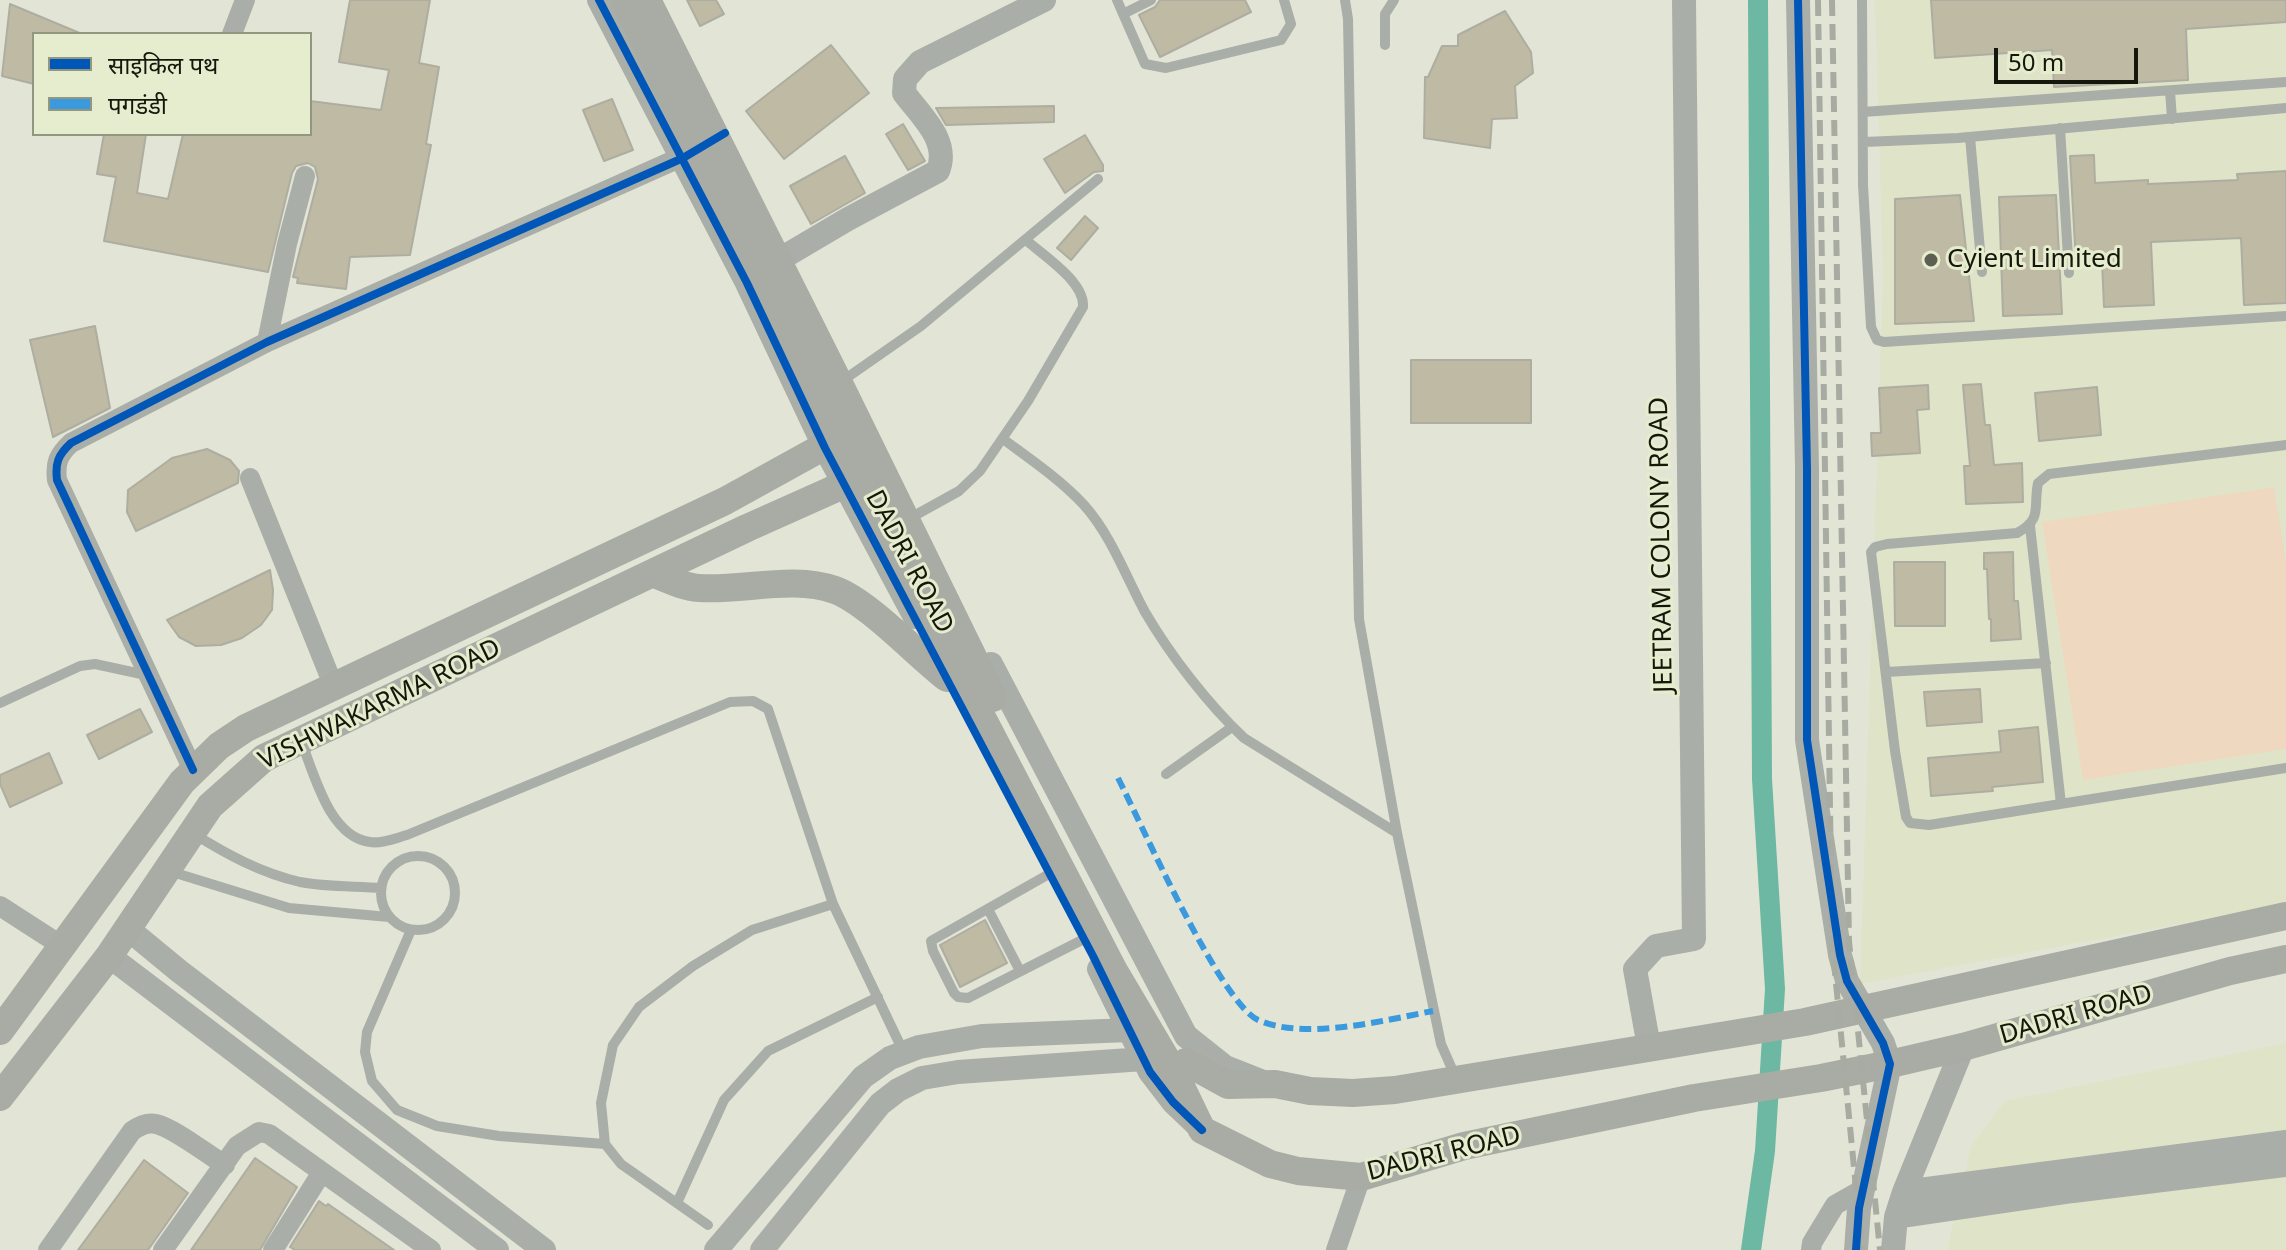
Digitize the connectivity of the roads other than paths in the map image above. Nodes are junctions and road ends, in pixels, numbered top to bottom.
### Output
1 (245, 0) edge
2 (599, 0) edge
3 (625, 0) edge
4 (647, 0) edge
5 (659, 0) edge
6 (1044, 0) edge
7 (1117, 0) edge
8 (1151, 0) edge
9 (1284, 0) edge
10 (1345, 0) edge
11 (1394, 0) edge
12 (1684, 0) edge
13 (1798, 0) edge
14 (1862, 0) edge
15 (1123, 14) junction
16 (233, 32) edge
17 (1385, 45) dead end
18 (2286, 82) edge
19 (2170, 91) junction
20 (2286, 108) edge
21 (1863, 112) junction
22 (2172, 119) junction
23 (2060, 128) junction
24 (725, 133) junction
25 (1970, 137) junction
26 (1864, 142) junction
27 (683, 158) junction
28 (305, 176) dead end
29 (1098, 179) dead end
30 (1026, 240) junction
31 (787, 255) junction
32 (1982, 272) dead end
33 (2069, 273) dead end
34 (2286, 316) edge
35 (267, 342) junction
36 (845, 379) junction
37 (865, 423) junction
38 (1003, 439) junction
39 (2286, 445) edge
40 (825, 448) junction
41 (885, 466) junction
42 (250, 478) dead end
43 (846, 485) junction
44 (912, 517) junction
45 (2030, 526) junction
46 (652, 573) junction
47 (2046, 663) junction
48 (1886, 672) junction
49 (148, 675) junction
50 (947, 678) junction
51 (334, 687) junction
52 (1, 699) edge
53 (1232, 727) junction
54 (300, 740) junction
55 (2286, 768) edge
56 (193, 770) junction
57 (1166, 774) dead end
58 (2061, 804) junction
59 (192, 833) junction
60 (1397, 833) junction
61 (167, 871) junction
62 (1049, 874) junction
63 (381, 888) junction
64 (833, 904) junction
65 (988, 909) junction
66 (5, 913) edge
67 (2286, 916) edge
68 (389, 917) junction
69 (128, 929) junction
70 (411, 930) junction
71 (1084, 939) junction
72 (62, 946) junction
73 (109, 956) junction
74 (2286, 959) edge
75 (1020, 971) junction
76 (878, 997) junction
77 (1172, 1007) junction
78 (1862, 1009) junction
79 (1129, 1030) junction
80 (0, 1031) edge
81 (1649, 1047) junction
82 (1963, 1047) junction
83 (904, 1053) junction
84 (1182, 1057) junction
85 (1144, 1059) junction
86 (1890, 1064) junction
87 (1457, 1080) junction
88 (0, 1097) edge
89 (1202, 1130) junction
90 (2286, 1142) edge
91 (605, 1144) junction
92 (225, 1165) junction
93 (2286, 1165) edge
94 (322, 1172) junction
95 (1361, 1177) junction
96 (1865, 1188) junction
97 (1904, 1192) junction
98 (677, 1203) junction
99 (1896, 1217) junction
100 (708, 1225) dead end
101 (48, 1250) edge
102 (163, 1250) edge
103 (273, 1250) edge
104 (431, 1250) edge
105 (497, 1250) edge
106 (544, 1250) edge
107 (716, 1250) edge
108 (762, 1250) edge
109 (1336, 1250) edge
110 (1811, 1250) edge
111 (1856, 1250) edge
112 (1893, 1250) edge

1 - 16 street
2 - 27 street, DADRI ROAD
3 - 84 main road, bridge
4 - 84 main road, bridge
5 - 24 street, DADRI ROAD
6 - 31 street
7 - 15 lane
8 - 15 lane
9 - 15 lane
10 - 60 lane
11 - 17 lane
12 - 81 street, JEETRAM COLONY ROAD
13 - 78 street
14 - 21 lane
18 - 19 lane
19 - 21 lane
19 - 22 lane
20 - 22 lane
21 - 26 lane
22 - 23 lane
23 - 25 lane
23 - 33 lane
24 - 27 street
24 - 31 street, DADRI ROAD
25 - 26 lane
25 - 32 lane
26 - 34 lane
27 - 35 street
27 - 40 street, DADRI ROAD
28 - 35 street
29 - 30 lane
30 - 36 lane
30 - 38 lane
31 - 36 street, DADRI ROAD
35 - 49 street
36 - 37 street, DADRI ROAD
37 - 40 main road, VISHWAKARMA ROAD
37 - 41 street, DADRI ROAD
38 - 44 lane
38 - 53 lane
39 - 45 lane
40 - 43 street, DADRI ROAD
40 - 51 main road, VISHWAKARMA ROAD
41 - 43 main road, VISHWAKARMA ROAD
41 - 44 street, DADRI ROAD
42 - 51 street
43 - 46 main road, VISHWAKARMA ROAD
43 - 50 street, DADRI ROAD
44 - 77 street, DADRI ROAD
45 - 47 lane
45 - 48 lane
46 - 50 main road
46 - 54 main road, VISHWAKARMA ROAD
47 - 48 lane
47 - 58 lane
48 - 58 lane
49 - 52 lane
49 - 56 street
50 - 62 street, DADRI ROAD
51 - 56 main road, VISHWAKARMA ROAD
53 - 57 lane
53 - 60 lane
54 - 59 main road, VISHWAKARMA ROAD
54 - 64 lane
55 - 58 lane
56 - 72 main road, VISHWAKARMA ROAD
59 - 61 main road, VISHWAKARMA ROAD
59 - 63 lane
60 - 87 lane
61 - 68 lane
61 - 69 main road, VISHWAKARMA ROAD
62 - 65 lane
62 - 71 street, DADRI ROAD
63 - 68 lane
63 - 70 lane
64 - 76 lane
64 - 91 lane
65 - 75 lane
65 - 75 lane
66 - 72 street
67 - 78 main road, DADRI ROAD
68 - 70 lane
69 - 73 main road, VISHWAKARMA ROAD
69 - 106 street
70 - 91 lane
71 - 75 lane
71 - 79 street, DADRI ROAD
72 - 80 main road, VISHWAKARMA ROAD
73 - 88 main road, VISHWAKARMA ROAD
73 - 105 street
74 - 82 main road, DADRI ROAD
76 - 83 lane
76 - 98 lane
77 - 79 street
77 - 84 street, DADRI ROAD
78 - 81 main road, DADRI ROAD
78 - 86 street
79 - 83 street
79 - 85 street, DADRI ROAD
81 - 87 main road, DADRI ROAD
82 - 86 main road, DADRI ROAD
82 - 97 street
83 - 107 street
84 - 85 street
84 - 87 main road, DADRI ROAD
84 - 89 main road
85 - 89 street, DADRI ROAD
85 - 108 street
86 - 95 main road, DADRI ROAD
86 - 96 street
89 - 95 main road, DADRI ROAD
90 - 97 street
91 - 98 lane
92 - 94 street
92 - 101 street
92 - 102 street
93 - 99 street
94 - 103 street
94 - 104 street
95 - 109 street
96 - 110 street
96 - 111 street
97 - 99 street
98 - 100 lane
99 - 112 street

